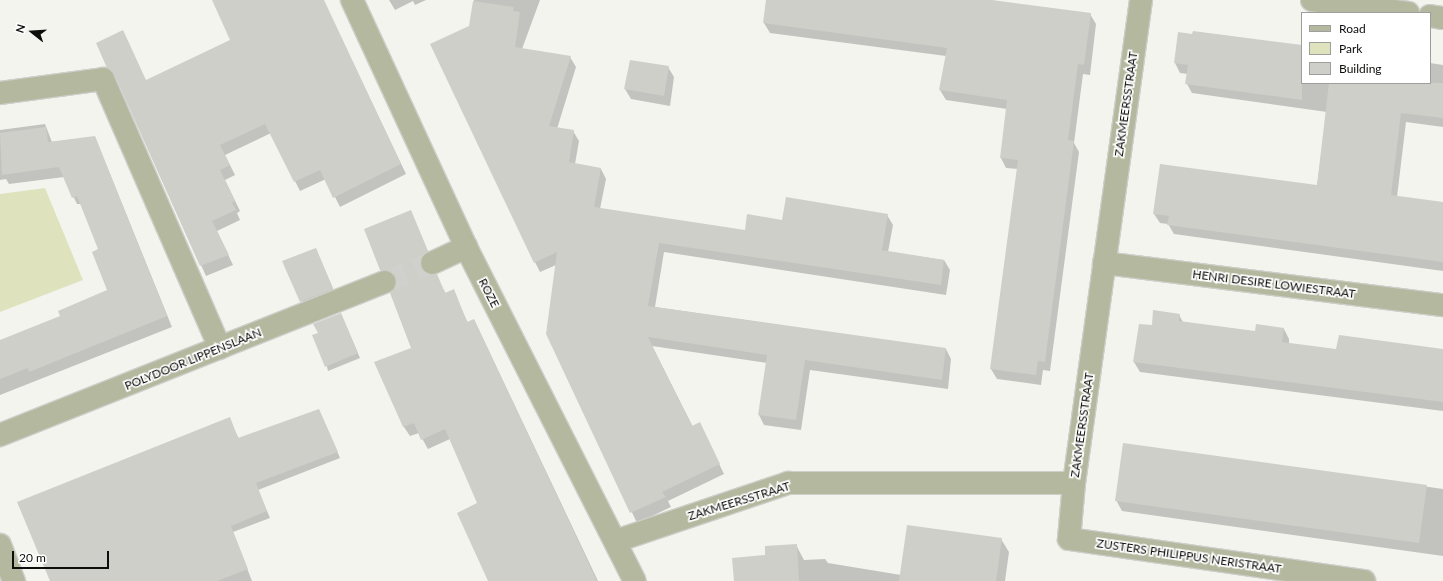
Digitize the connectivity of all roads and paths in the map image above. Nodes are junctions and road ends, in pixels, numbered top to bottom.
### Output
1 (352, 0) edge
2 (1141, 0) edge
3 (1312, 0) edge
4 (1401, 12) edge
5 (1431, 16) edge
6 (1443, 18) edge
7 (0, 93) edge
8 (466, 247) junction
9 (1104, 262) junction
10 (432, 263) tunnel mouth
11 (385, 282) tunnel mouth
12 (1443, 305) edge
13 (220, 348) junction
14 (0, 435) edge
15 (1074, 483) junction
16 (616, 541) junction
17 (0, 545) edge
18 (14, 581) edge
19 (635, 581) edge
20 (1364, 581) edge

1 - 8 street, ROZE
2 - 9 street, ZAKMEERSSTRAAT
3 - 4 street
5 - 6 street
7 - 13 street
8 - 10 street
8 - 16 street, ROZE
9 - 12 street, HENRI DESIRE LOWIESTRAAT
9 - 15 street, ZAKMEERSSTRAAT
11 - 13 street, POLYDOOR LIPPENSLAAN
13 - 14 street, POLYDOOR LIPPENSLAAN
15 - 16 street, ZAKMEERSSTRAAT
15 - 20 street, ZUSTERS PHILIPPUS NERISTRAAT
16 - 19 street, ROZE
17 - 18 street

